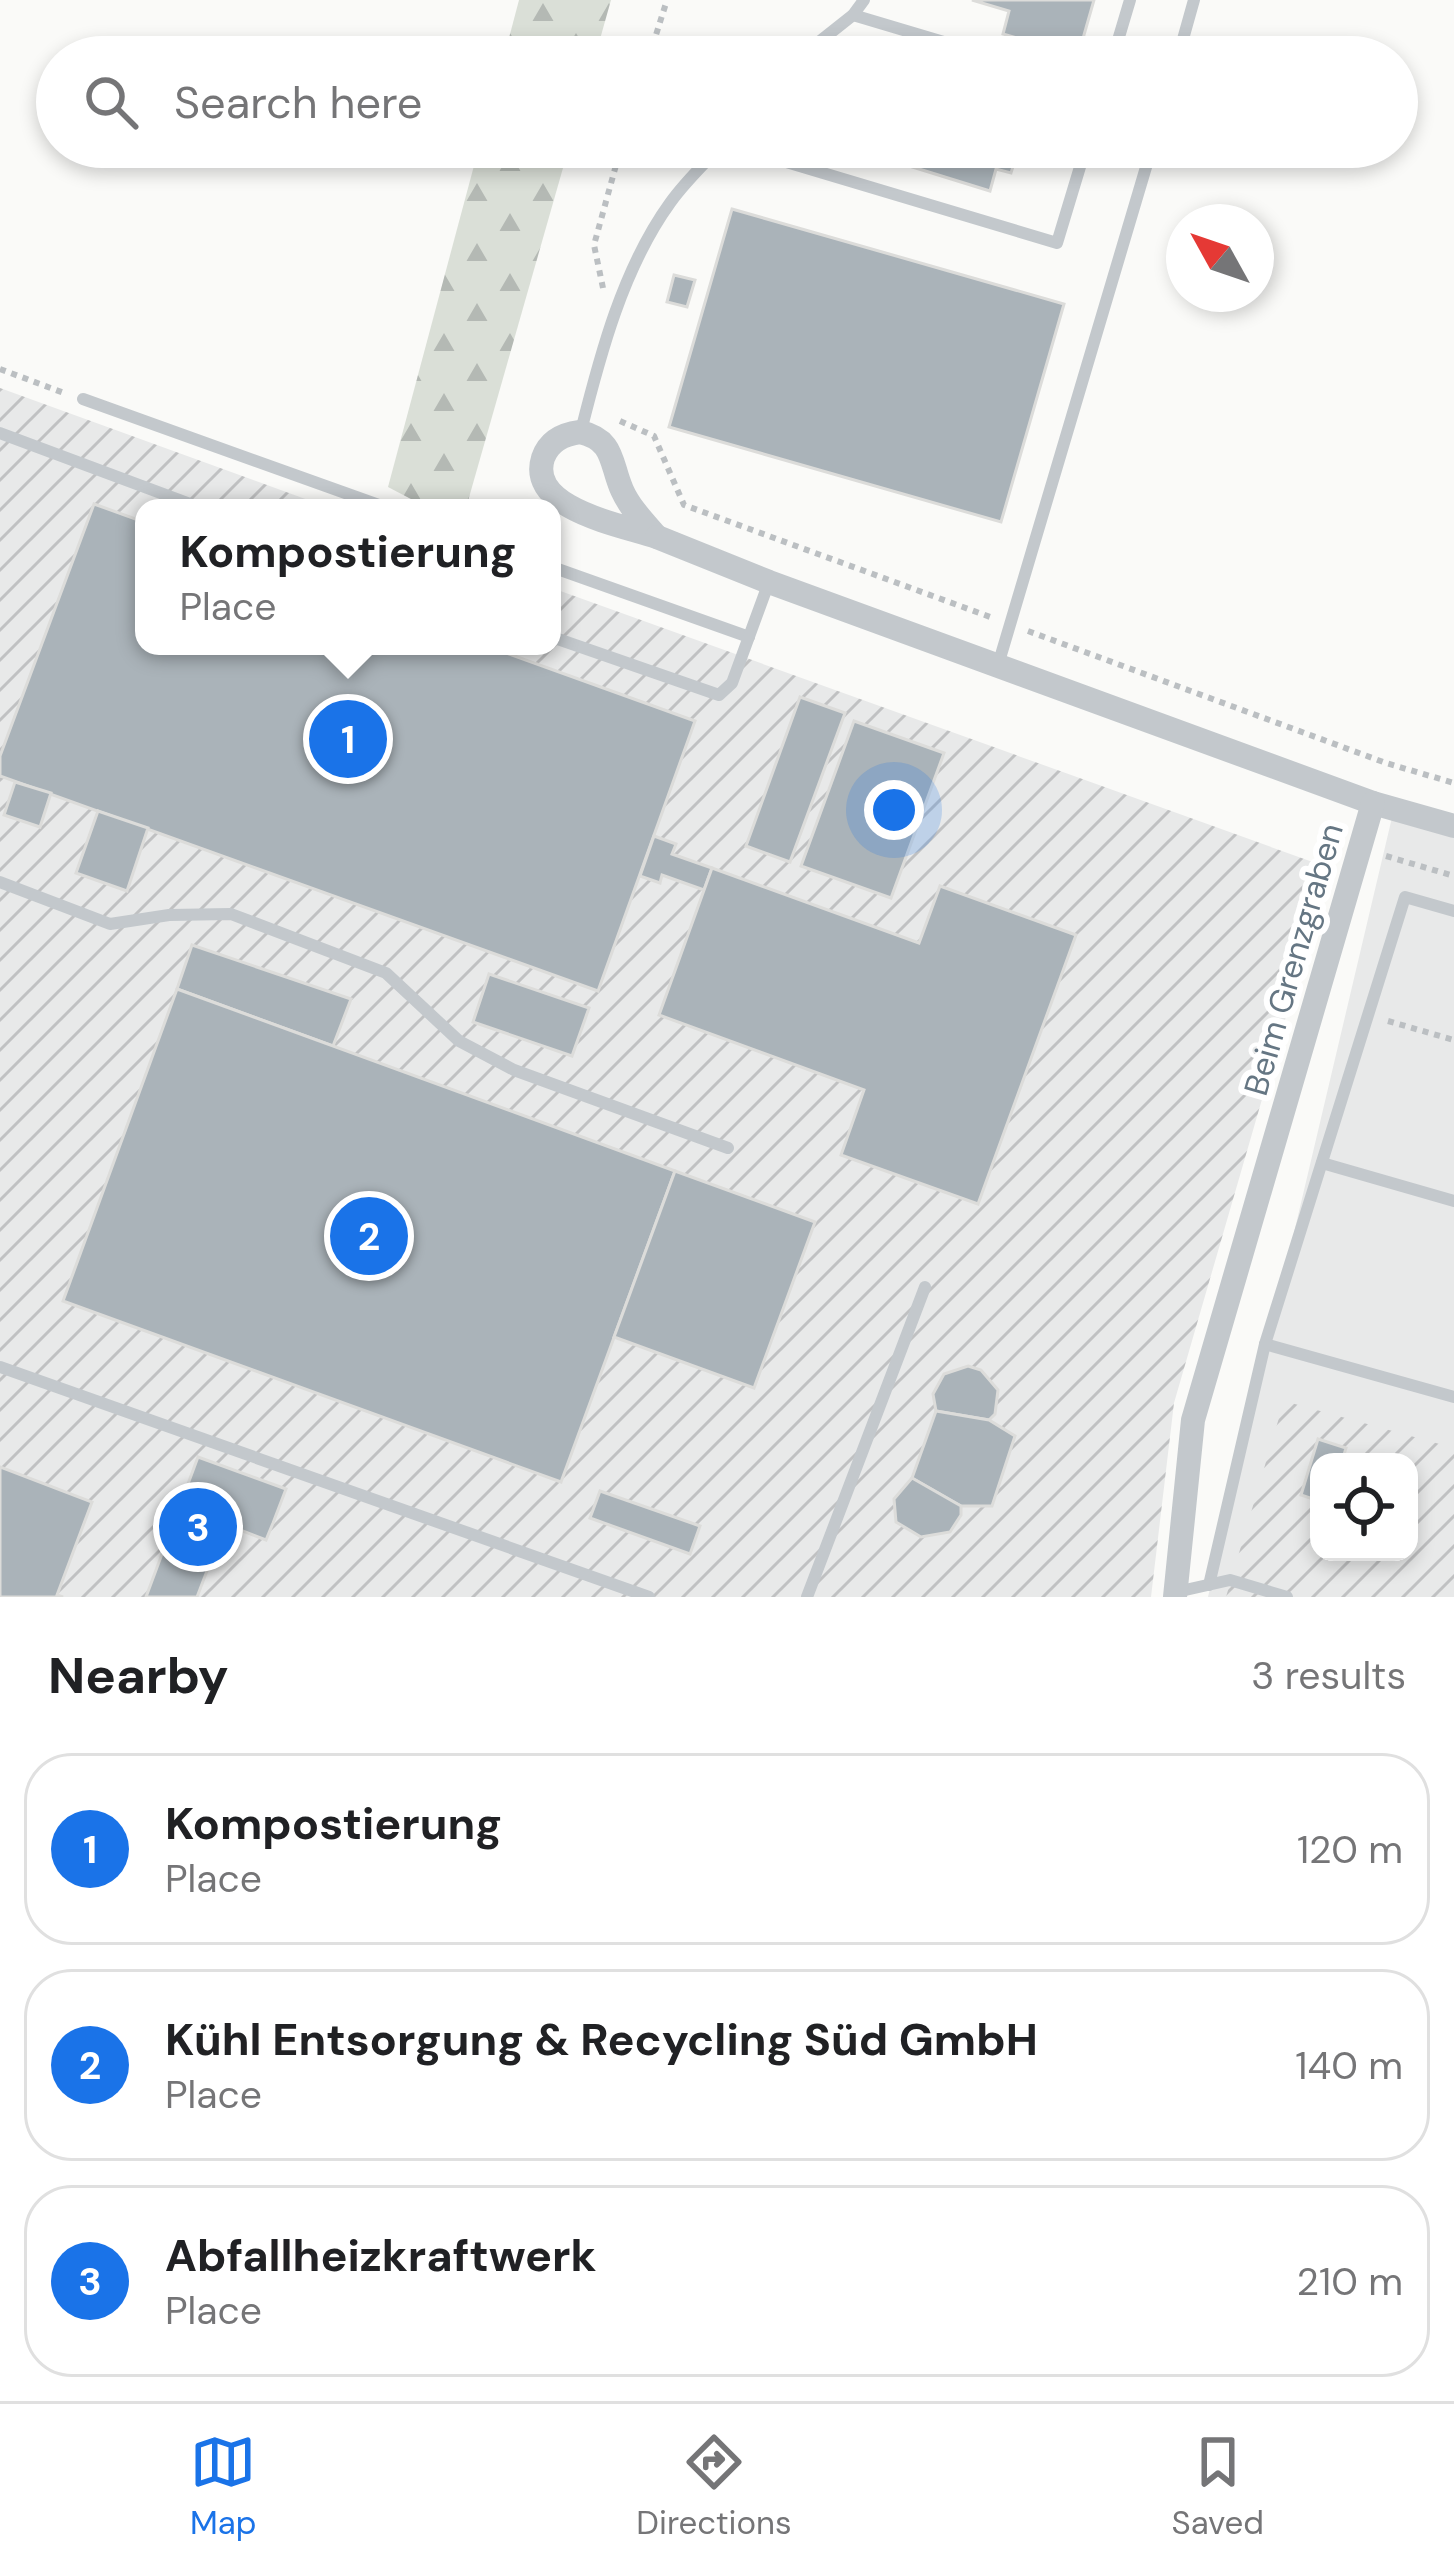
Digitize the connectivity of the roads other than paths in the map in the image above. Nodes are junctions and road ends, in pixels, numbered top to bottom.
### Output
1 (864, 0) edge
2 (1130, 0) edge
3 (1194, 0) edge
4 (853, 15) junction
5 (826, 36) edge
6 (924, 36) edge
7 (1119, 36) edge
8 (1184, 36) edge
9 (702, 168) edge
10 (807, 168) edge
11 (1080, 168) edge
12 (1145, 168) edge
13 (82, 399) road end
14 (580, 432) junction
15 (0, 433) edge
16 (177, 499) edge
17 (362, 499) edge
18 (557, 499) edge
19 (561, 502) edge
20 (657, 537) junction
21 (561, 570) edge
22 (769, 582) junction
23 (749, 637) junction
24 (561, 641) edge
25 (998, 665) junction
26 (1373, 803) junction
27 (1454, 826) edge
28 (0, 882) edge
29 (1454, 911) edge
30 (728, 1148) dead end
31 (1322, 1163) junction
32 (1454, 1201) edge
33 (925, 1287) dead end
34 (1265, 1343) junction
35 (0, 1367) edge
36 (1454, 1397) edge
37 (1209, 1585) junction
38 (1176, 1594) edge
39 (649, 1597) edge
40 (807, 1597) edge
41 (1287, 1597) edge

1 - 4 lane
2 - 7 lane
3 - 8 lane
4 - 5 lane
4 - 6 lane
9 - 14 lane
10 - 11 lane
12 - 25 lane
13 - 17 lane
14 - 18 street, Beim Grenzgraben
14 - 20 street
15 - 16 lane
19 - 20 street, Beim Grenzgraben
20 - 22 street, Beim Grenzgraben
21 - 23 lane
22 - 23 lane
22 - 25 street, Beim Grenzgraben
23 - 24 lane
25 - 26 street, Beim Grenzgraben
26 - 27 street
26 - 38 street, Beim Grenzgraben
28 - 30 lane
29 - 31 lane
31 - 32 lane
31 - 34 lane
33 - 40 lane
34 - 36 lane
34 - 37 lane
35 - 39 lane
37 - 38 lane
37 - 41 lane

